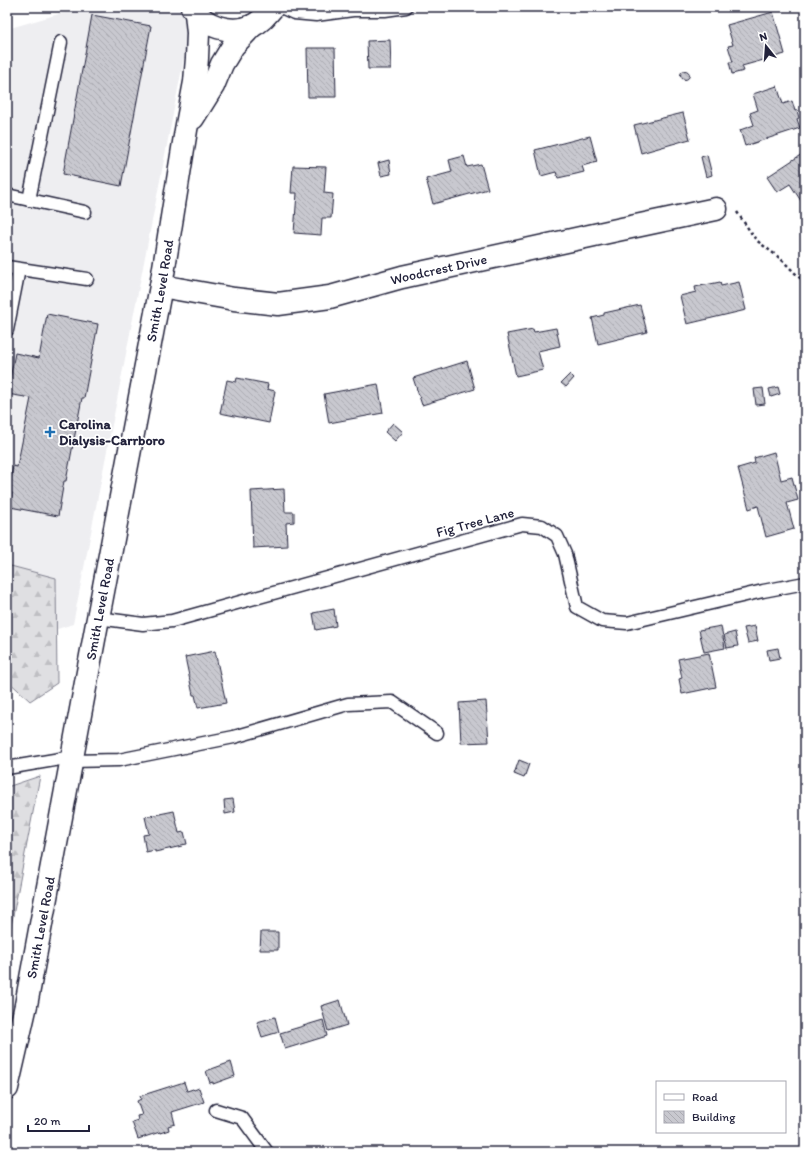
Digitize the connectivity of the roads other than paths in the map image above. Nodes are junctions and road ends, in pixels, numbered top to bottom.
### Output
1 (273, 7) edge
2 (281, 7) edge
3 (406, 7) edge
4 (194, 10) edge
5 (252, 26) junction
6 (61, 42) dead end
7 (186, 130) junction
8 (7, 195) edge
9 (29, 200) junction
10 (716, 209) road end
11 (85, 212) dead end
12 (7, 267) edge
13 (19, 269) junction
14 (87, 279) dead end
15 (161, 286) junction
16 (7, 330) edge
17 (805, 583) edge
18 (98, 618) junction
19 (437, 733) dead end
20 (72, 759) junction
21 (7, 768) edge
22 (7, 1088) edge
23 (216, 1110) dead end
24 (267, 1152) edge

1 - 5 main road, Smith Level Road
2 - 3 lane
4 - 5 main road
4 - 7 main road, Smith Level Road
5 - 7 main road, Smith Level Road
6 - 9 lane
7 - 15 main road, Smith Level Road
8 - 9 lane
9 - 11 lane
10 - 15 main road, Woodcrest Drive
12 - 13 lane
13 - 14 lane
13 - 16 lane
15 - 18 main road, Smith Level Road
17 - 18 lane, Fig Tree Lane
18 - 20 main road, Smith Level Road
19 - 20 lane
20 - 21 lane
20 - 22 main road, Smith Level Road
23 - 24 lane

